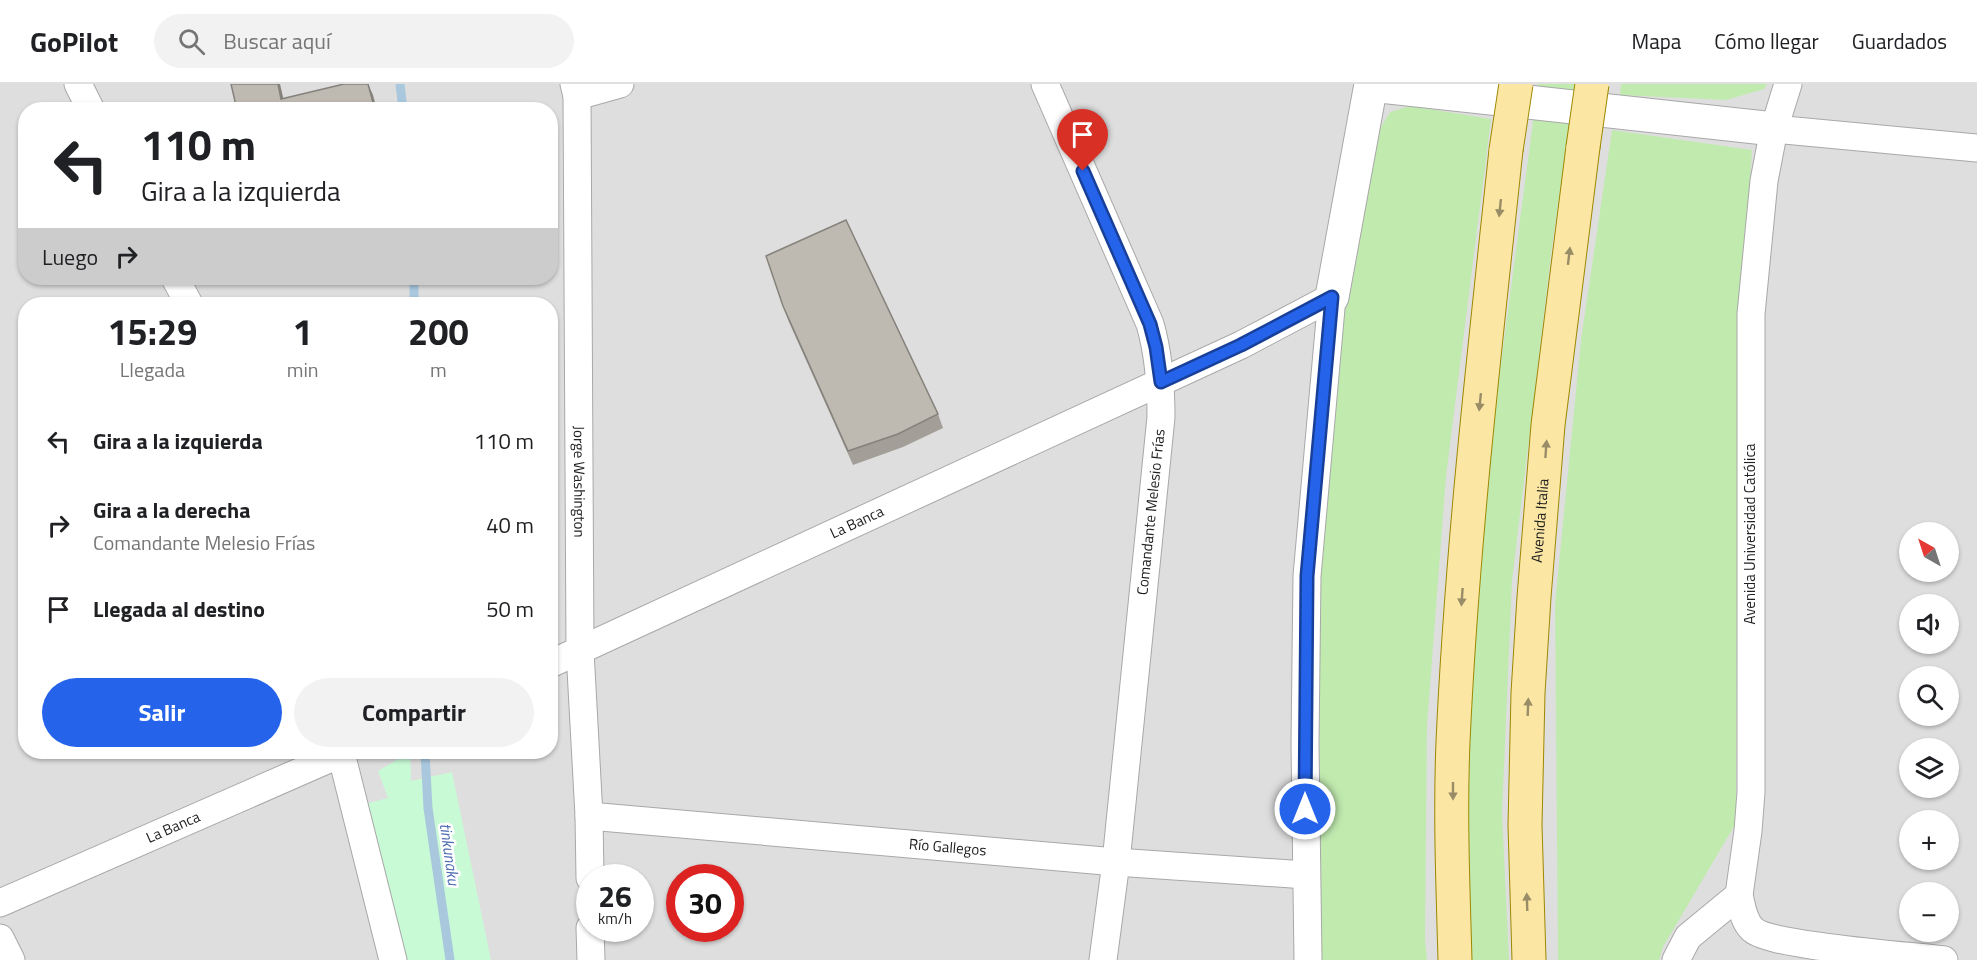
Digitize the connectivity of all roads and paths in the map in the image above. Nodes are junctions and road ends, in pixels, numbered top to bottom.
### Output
1 (78, 84) edge
2 (620, 84) edge
3 (1045, 84) edge
4 (1516, 84) edge
5 (1592, 84) edge
6 (1788, 84) edge
7 (1371, 85) edge
8 (576, 90) edge
9 (87, 102) edge
10 (1774, 129) junction
11 (1977, 148) edge
12 (1332, 297) junction
13 (1161, 382) junction
14 (580, 651) junction
15 (558, 661) edge
16 (327, 759) edge
17 (345, 759) edge
18 (589, 816) junction
19 (1116, 862) junction
20 (590, 864) edge
21 (1306, 875) junction
22 (1739, 895) junction
23 (0, 903) edge
24 (0, 938) edge
25 (590, 942) edge
26 (10, 960) edge
27 (393, 960) edge
28 (591, 960) edge
29 (1103, 960) edge
30 (1308, 960) edge
31 (1455, 960) edge
32 (1529, 960) edge
33 (1676, 960) edge
34 (1944, 960) edge

1 - 9 street
2 - 8 street
3 - 13 street, Comandante Melesio Frías
4 -> 31 main road, bridge
32 -> 5 main road, Avenida Italia, bridge
6 - 10 street, Avenida Universidad Católica
7 - 10 street
7 - 12 street
8 - 14 street, Jorge Washington
10 - 11 street
10 - 22 street, Avenida Universidad Católica
12 - 13 street, La Banca
12 - 21 street
13 - 14 street, La Banca
13 - 19 street, Comandante Melesio Frías
14 - 15 street, La Banca
14 - 18 street, Jorge Washington
16 - 23 street, La Banca
17 - 27 street
18 - 19 street, Río Gallegos
18 - 20 street, Jorge Washington
19 - 21 street, Río Gallegos
19 - 29 street, Comandante Melesio Frías
21 - 30 street
22 - 33 street
22 - 34 street
24 - 26 street
25 - 28 street

